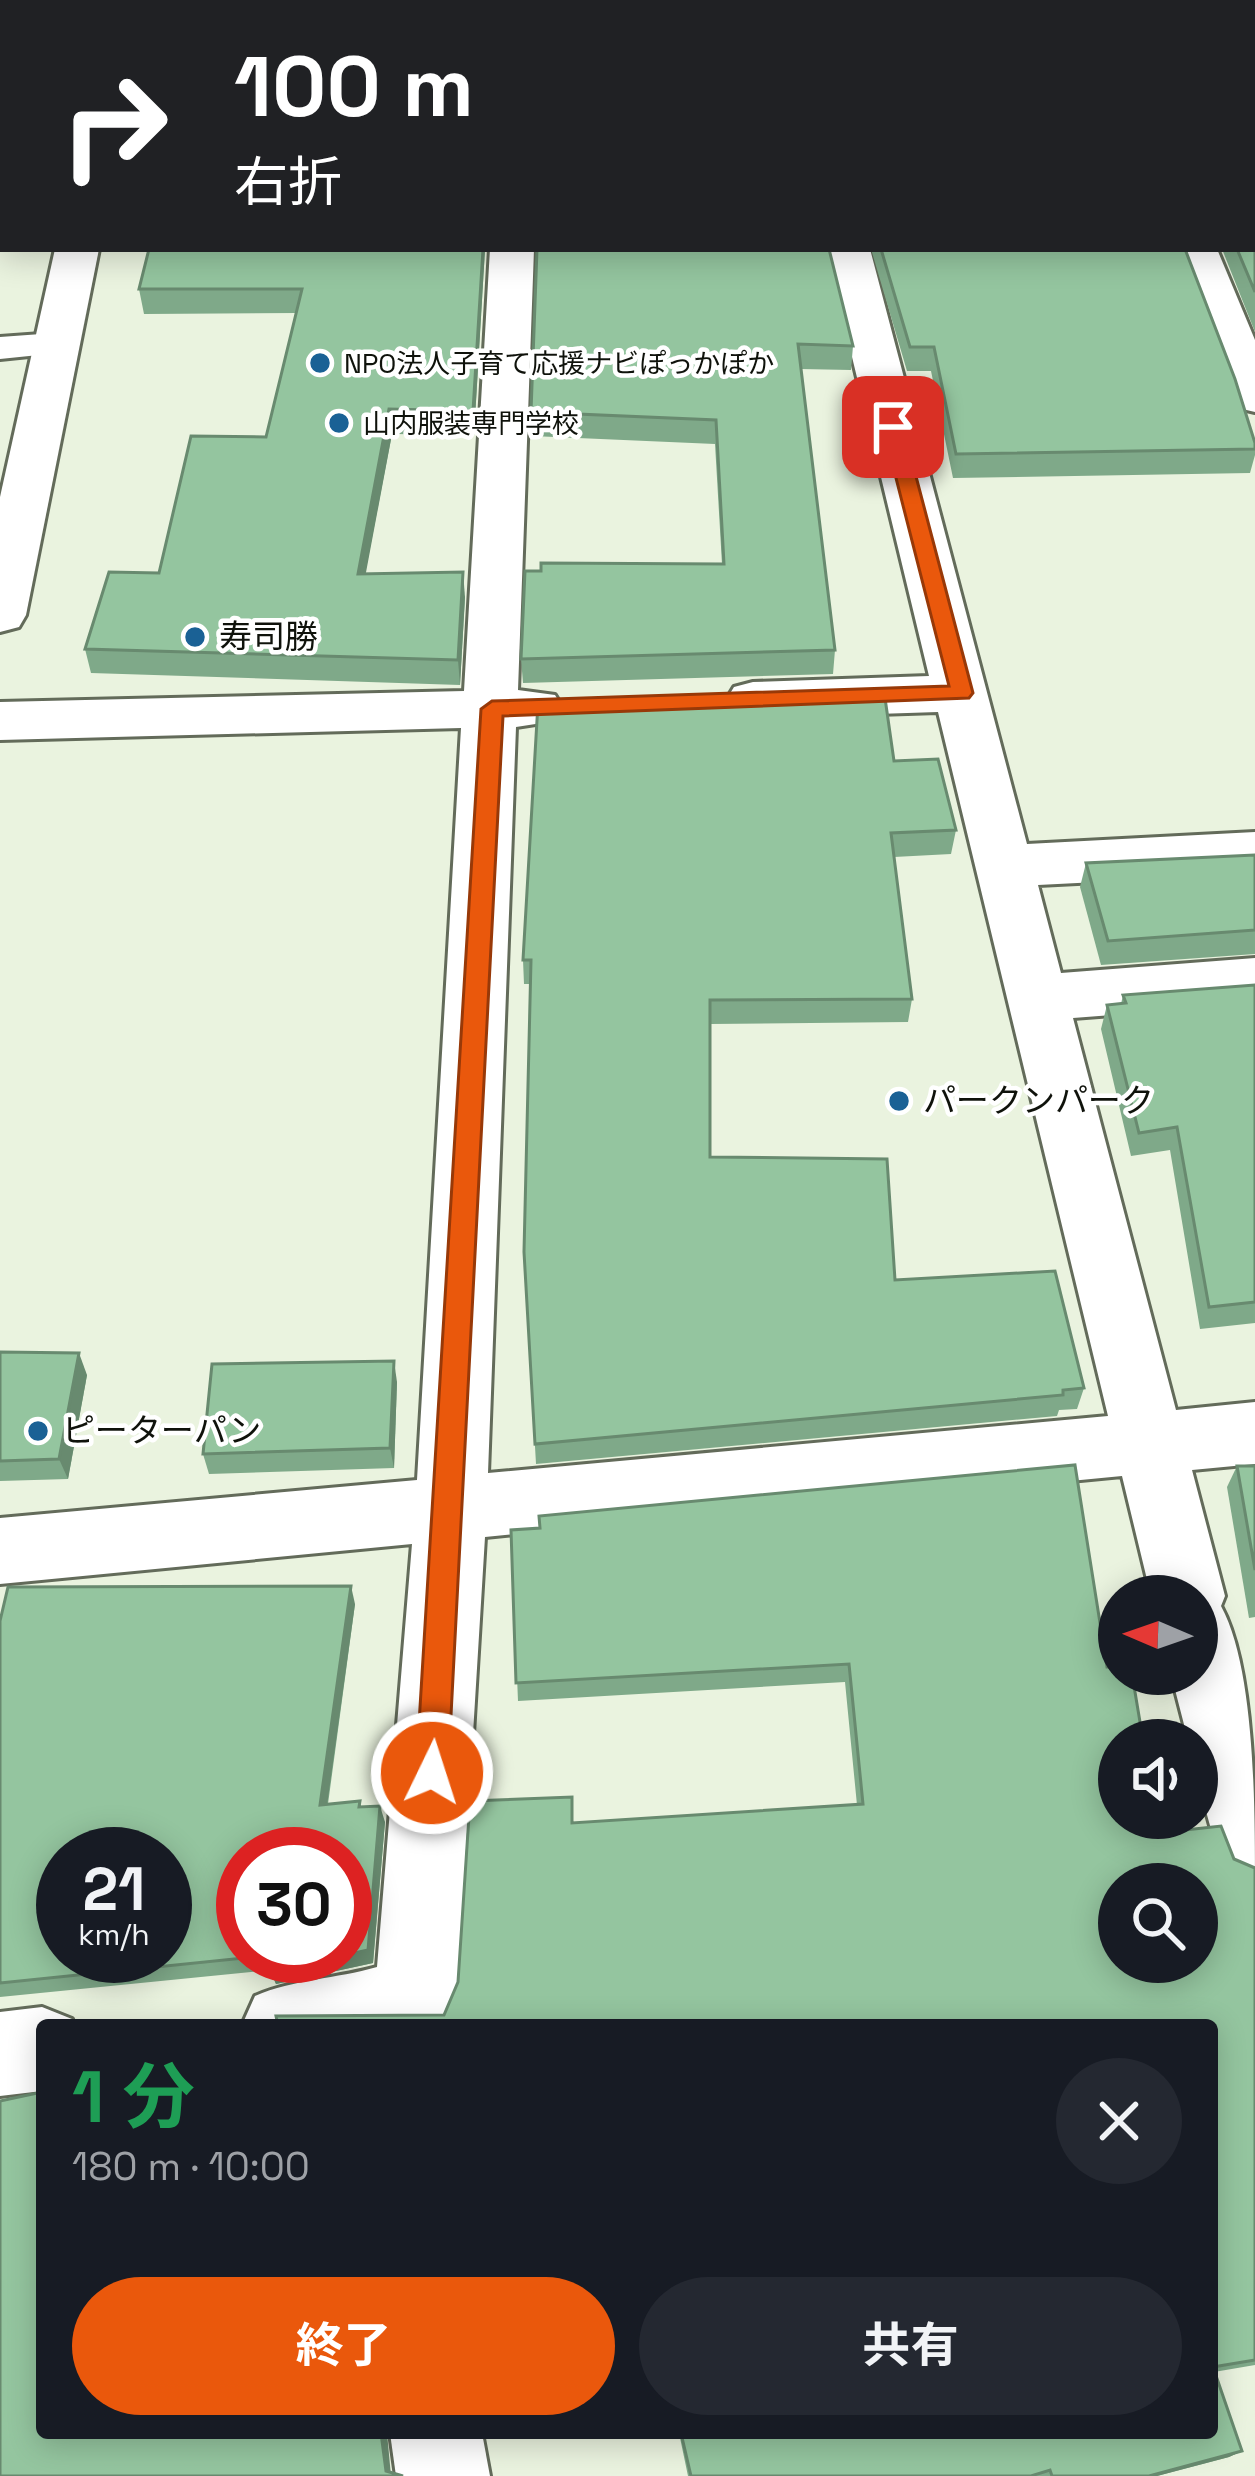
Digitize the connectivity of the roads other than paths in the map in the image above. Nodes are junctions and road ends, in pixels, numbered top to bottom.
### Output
1 (76, 252) edge
2 (512, 252) edge
3 (849, 252) edge
4 (1197, 252) edge
5 (55, 344) junction
6 (0, 348) edge
7 (1255, 398) edge
8 (11, 505) edge
9 (0, 615) edge
10 (962, 693) junction
11 (704, 702) edge
12 (586, 706) edge
13 (492, 709) junction
14 (0, 722) edge
15 (1255, 853) edge
16 (1005, 866) junction
17 (1255, 982) edge
18 (1037, 998) junction
19 (1255, 1433) edge
20 (1147, 1444) junction
21 (451, 1506) junction
22 (0, 1551) edge
23 (1182, 1575) edge
24 (1214, 1695) edge
25 (1255, 1845) edge
26 (337, 2019) edge
27 (36, 2051) edge
28 (0, 2054) edge
29 (437, 2439) edge
30 (443, 2476) edge

1 - 5 street
2 - 13 street
3 - 10 street
4 - 7 street
5 - 6 lane
5 - 8 street
8 - 9 street
10 - 11 street
10 - 16 street
12 - 13 street
13 - 14 street
13 - 21 street
15 - 16 street
16 - 18 street
17 - 18 street
18 - 20 street
19 - 20 street
20 - 21 street
20 - 23 street
21 - 22 street
21 - 26 street
24 - 25 street
27 - 28 street
29 - 30 street

